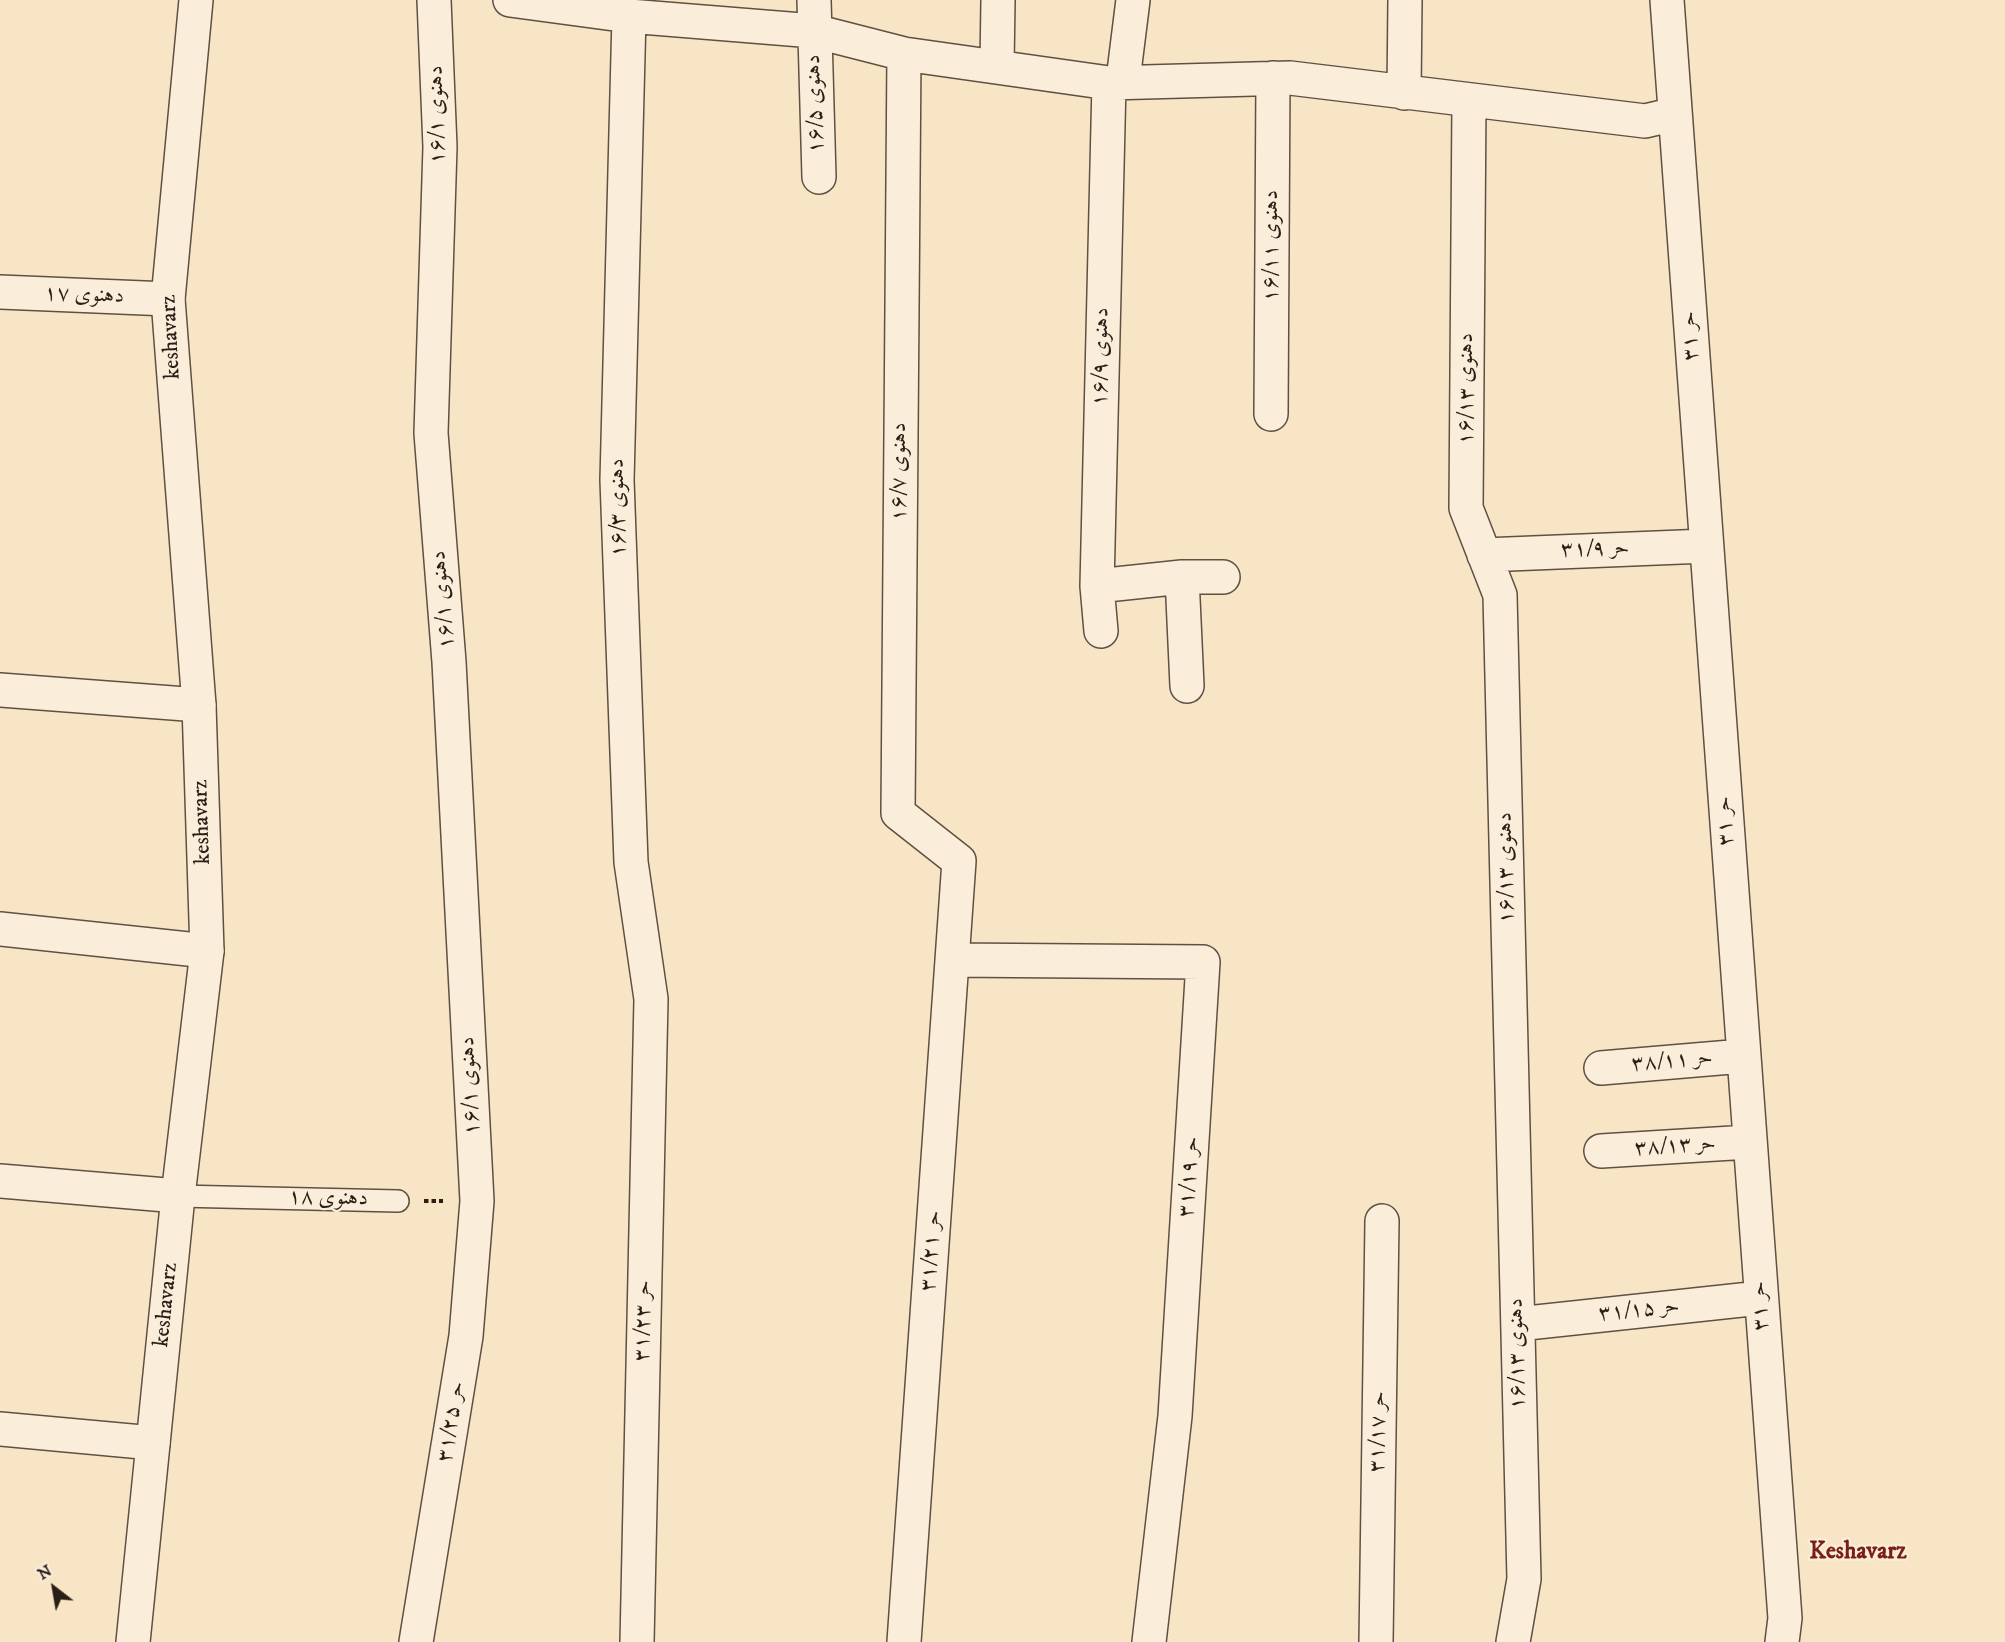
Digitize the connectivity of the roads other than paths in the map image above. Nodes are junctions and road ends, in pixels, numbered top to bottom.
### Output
1 (196, 0) edge
2 (434, 0) edge
3 (510, 0) edge
4 (998, 0) edge
5 (1133, 0) edge
6 (1405, 0) edge
7 (1667, 0) edge
8 (592, 6) edge
9 (628, 16) junction
10 (814, 16) edge
11 (904, 54) junction
12 (997, 66) junction
13 (1273, 78) junction
14 (1116, 81) junction
15 (1404, 93) junction
16 (1469, 100) junction
17 (1675, 114) junction
18 (819, 177) dead end
19 (0, 292) edge
20 (168, 299) junction
21 (1271, 414) dead end
22 (1706, 546) junction
23 (1484, 555) junction
24 (1182, 577) junction
25 (1223, 577) dead end
26 (1097, 586) junction
27 (1101, 631) dead end
28 (1187, 686) dead end
29 (0, 690) edge
30 (199, 705) junction
31 (959, 861) joint
32 (0, 929) edge
33 (207, 951) junction
34 (952, 960) junction
35 (651, 999) joint
36 (1743, 1056) junction
37 (1601, 1068) dead end
38 (1749, 1142) junction
39 (1601, 1151) dead end
40 (0, 1181) edge
41 (178, 1196) junction
42 (398, 1201) road end
43 (477, 1201) joint
44 (1382, 1221) dead end
45 (1760, 1298) junction
46 (1518, 1324) junction
47 (0, 1429) edge
48 (153, 1443) junction
49 (133, 1642) edge
50 (416, 1642) edge
51 (637, 1642) edge
52 (904, 1642) edge
53 (1149, 1642) edge
54 (1376, 1642) edge
55 (1513, 1642) edge
56 (1782, 1642) edge

1 - 20 street, keshavarz
2 - 43 street, دهنوی ۱۶/۱
3 - 8 street
4 - 12 street
5 - 14 street, دهنوی ۱۶/۹
6 - 15 street
7 - 17 street, حر ۳۱
8 - 9 street
9 - 10 street
9 - 35 street, دهنوی ۱۶/۳
10 - 11 street
10 - 18 street, دهنوی ۱۶/۵
11 - 12 street
11 - 31 street, دهنوی ۱۶/۷
12 - 14 street
13 - 14 street
13 - 15 street
13 - 21 street, دهنوی ۱۶/۱۱
14 - 26 street, دهنوی ۱۶/۹
15 - 16 street
16 - 17 street
16 - 23 street, دهنوی ۱۶/۱۳
17 - 22 street, حر ۳۱
19 - 20 street, دهنوی ۱۷
20 - 30 street, keshavarz
22 - 23 street, حر ۳۱/۹
22 - 36 street, حر ۳۱
23 - 46 street, دهنوی ۱۶/۱۳
24 - 25 street
24 - 26 street
24 - 28 street
26 - 27 street, دهنوی ۱۶/۹
29 - 30 street
30 - 33 street, keshavarz
31 - 34 street, حر ۳۱/۲۱
32 - 33 street
33 - 41 street, keshavarz
34 - 52 street, حر ۳۱/۲۱
34 - 53 street, حر ۳۱/۱۹
35 - 51 street, حر ۳۱/۲۳
36 - 37 street, حر ۳۸/۱۱
36 - 38 street, حر ۳۱
38 - 39 street, حر ۳۸/۱۳
38 - 45 street, حر ۳۱
40 - 41 street
41 - 42 lane, دهنوی ۱۸
41 - 48 street, keshavarz
43 - 50 street, حر ۳۱/۲۵
44 - 54 street, حر ۳۱/۱۷
45 - 46 street, حر ۳۱/۱۵
45 - 56 street, حر ۳۱
46 - 55 street, دهنوی ۱۶/۱۳
47 - 48 street
48 - 49 street, keshavarz

